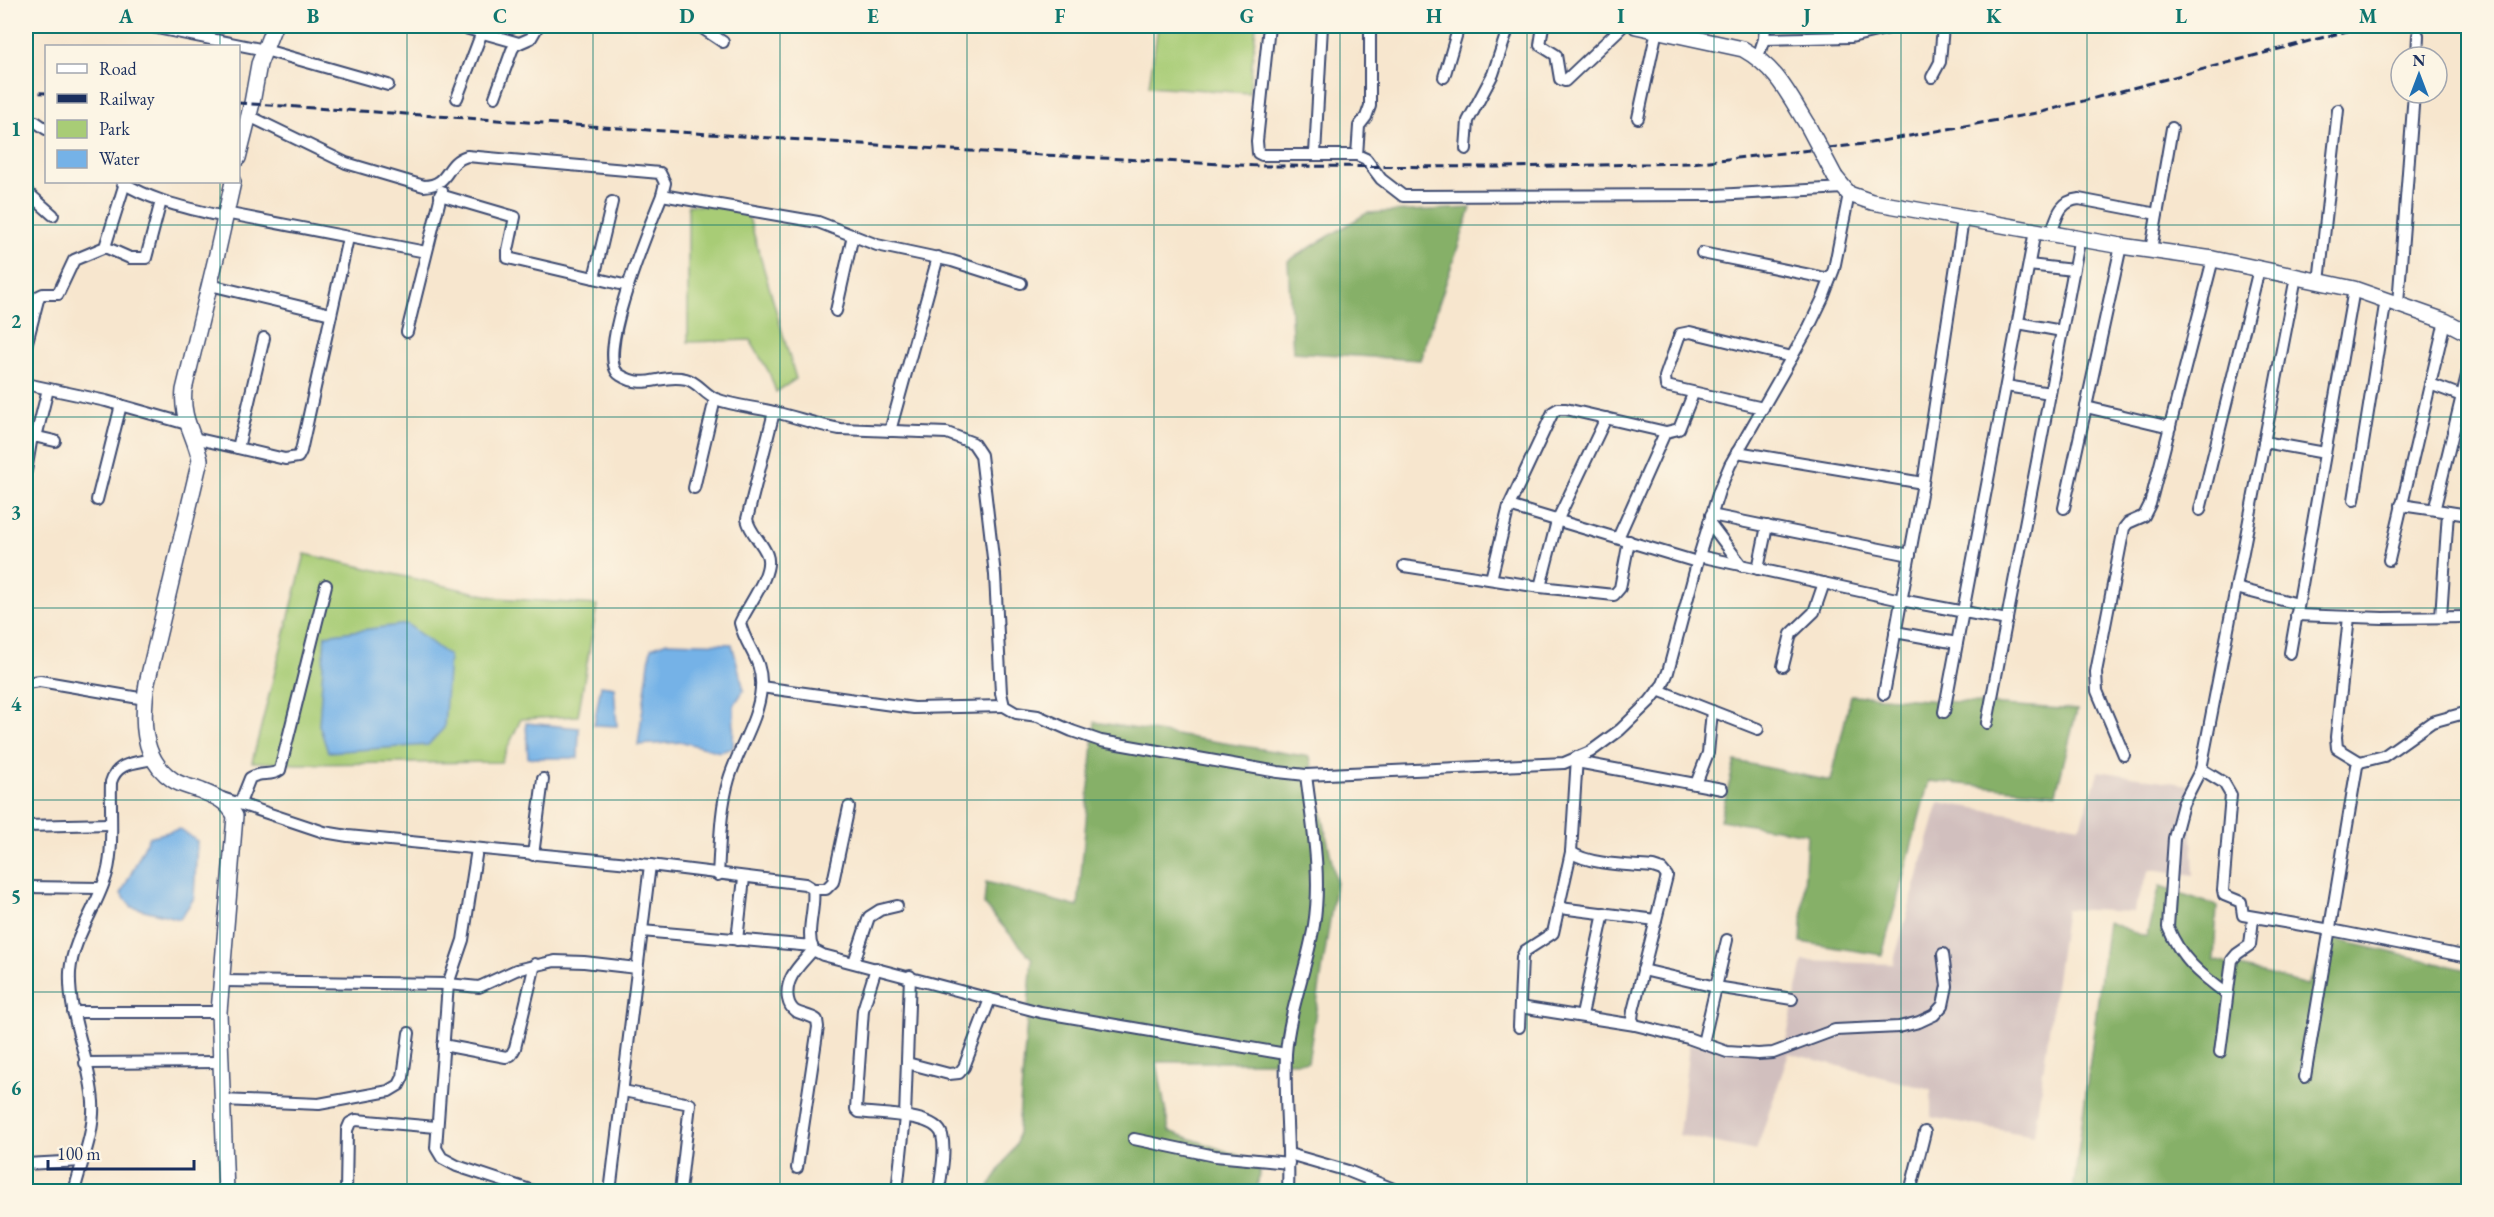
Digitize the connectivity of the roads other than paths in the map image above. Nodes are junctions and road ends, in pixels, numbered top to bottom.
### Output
1 (147, 26) edge
2 (274, 26) edge
3 (458, 26) edge
4 (538, 26) edge
5 (699, 26) edge
6 (1269, 26) edge
7 (1322, 26) edge
8 (1370, 26) edge
9 (1459, 26) edge
10 (1509, 26) edge
11 (1543, 26) edge
12 (1623, 26) edge
13 (1764, 26) edge
14 (1841, 26) edge
15 (1898, 26) edge
16 (1943, 26) edge
17 (1646, 27) edge
18 (204, 31) edge
19 (482, 32) junction
20 (2418, 35) dead end
21 (1841, 38) junction
22 (1764, 39) junction
23 (723, 42) dead end
24 (519, 43) junction
25 (2417, 45) edge
26 (265, 50) junction
27 (1758, 57) junction
28 (1444, 77) dead end
29 (1932, 77) dead end
30 (388, 85) dead end
31 (495, 97) dead end
32 (457, 98) dead end
33 (2413, 105) edge
34 (2338, 110) dead end
35 (249, 116) junction
36 (1638, 118) dead end
37 (26, 121) edge
38 (45, 128) edge
39 (2172, 129) dead end
40 (1466, 149) dead end
41 (240, 150) edge
42 (1315, 154) junction
43 (1357, 155) junction
44 (445, 179) junction
45 (124, 183) edge
46 (126, 183) edge
47 (233, 183) edge
48 (1843, 186) junction
49 (26, 191) edge
50 (440, 195) junction
51 (662, 195) junction
52 (161, 201) junction
53 (612, 202) dead end
54 (2157, 214) junction
55 (53, 215) dead end
56 (224, 215) junction
57 (1963, 219) junction
58 (2035, 231) junction
59 (2051, 234) junction
60 (853, 235) junction
61 (2080, 237) junction
62 (348, 238) junction
63 (2121, 246) junction
64 (105, 247) junction
65 (2151, 250) junction
66 (426, 252) junction
67 (1702, 253) dead end
68 (938, 257) junction
69 (2213, 259) junction
70 (2029, 265) junction
71 (2259, 269) junction
72 (2073, 270) junction
73 (2296, 277) junction
74 (594, 278) junction
75 (1830, 279) junction
76 (2319, 282) junction
77 (1021, 283) dead end
78 (210, 285) junction
79 (628, 286) junction
80 (2354, 289) junction
81 (2392, 301) junction
82 (836, 311) dead end
83 (331, 314) junction
84 (2445, 321) junction
85 (2018, 323) junction
86 (2062, 331) junction
87 (407, 332) dead end
88 (2469, 333) edge
89 (264, 338) dead end
90 (26, 346) edge
91 (1792, 357) junction
92 (2469, 371) edge
93 (26, 384) edge
94 (2430, 384) junction
95 (2006, 386) junction
96 (48, 389) junction
97 (2050, 393) junction
98 (1693, 394) junction
99 (2462, 396) junction
100 (715, 399) junction
101 (121, 405) junction
102 (2086, 407) junction
103 (1763, 408) junction
104 (774, 412) junction
105 (1606, 418) junction
106 (2170, 427) junction
107 (191, 431) junction
108 (890, 431) junction
109 (1666, 432) junction
110 (31, 436) edge
111 (55, 441) dead end
112 (2264, 442) junction
113 (238, 448) junction
114 (1737, 452) junction
115 (2325, 453) junction
116 (26, 471) edge
117 (1923, 483) junction
118 (694, 488) dead end
119 (97, 500) dead end
120 (2354, 500) dead end
121 (2401, 505) junction
122 (1509, 506) junction
123 (2064, 508) dead end
124 (2200, 510) dead end
125 (2442, 511) junction
126 (2469, 515) edge
127 (1710, 518) junction
128 (1557, 521) junction
129 (1767, 526) junction
130 (1618, 538) junction
131 (1629, 541) junction
132 (1910, 555) junction
133 (1698, 559) junction
134 (2389, 560) dead end
135 (1404, 566) dead end
136 (1742, 566) junction
137 (1758, 569) junction
138 (1491, 579) junction
139 (1824, 584) junction
140 (326, 585) dead end
141 (1540, 587) junction
142 (2236, 588) junction
143 (1901, 600) junction
144 (2297, 609) junction
145 (1963, 611) junction
146 (2349, 617) junction
147 (2441, 617) junction
148 (2469, 617) edge
149 (2007, 620) junction
150 (1895, 632) junction
151 (1957, 643) junction
152 (2290, 653) dead end
153 (1783, 666) dead end
154 (26, 683) edge
155 (761, 687) junction
156 (1660, 687) junction
157 (1884, 694) dead end
158 (145, 699) junction
159 (1004, 706) junction
160 (1712, 711) junction
161 (1944, 712) dead end
162 (2469, 712) edge
163 (1987, 723) dead end
164 (1758, 729) dead end
165 (2124, 755) dead end
166 (153, 759) junction
167 (1577, 760) junction
168 (2360, 762) junction
169 (2201, 769) junction
170 (1306, 775) junction
171 (543, 778) dead end
172 (1696, 784) junction
173 (1722, 789) dead end
174 (219, 797) junction
175 (240, 803) junction
176 (849, 807) dead end
177 (110, 824) junction
178 (26, 826) edge
179 (477, 849) junction
180 (1571, 852) junction
181 (533, 855) junction
182 (650, 865) junction
183 (718, 875) junction
184 (744, 878) junction
185 (26, 887) edge
186 (101, 888) junction
187 (813, 889) junction
188 (897, 906) dead end
189 (1560, 908) junction
190 (1604, 913) junction
191 (2253, 919) junction
192 (1656, 920) junction
193 (2331, 930) junction
194 (642, 932) junction
195 (737, 940) junction
196 (1727, 940) dead end
197 (812, 948) junction
198 (1943, 954) dead end
199 (2469, 957) edge
200 (854, 962) junction
201 (535, 964) junction
202 (638, 968) junction
203 (876, 968) junction
204 (1643, 970) junction
205 (910, 976) junction
206 (221, 981) junction
207 (448, 984) junction
208 (1716, 987) junction
209 (2227, 994) junction
210 (990, 999) junction
211 (1792, 999) dead end
212 (1520, 1007) junction
213 (73, 1012) junction
214 (219, 1012) junction
215 (1582, 1015) junction
216 (1635, 1025) junction
217 (1519, 1027) dead end
218 (409, 1033) dead end
219 (1703, 1043) junction
220 (443, 1045) junction
221 (2220, 1052) dead end
222 (1286, 1054) junction
223 (220, 1062) junction
224 (907, 1062) junction
225 (85, 1063) junction
226 (2306, 1077) dead end
227 (623, 1091) junction
228 (222, 1100) junction
229 (905, 1116) junction
230 (436, 1128) junction
231 (1925, 1132) dead end
232 (1134, 1139) dead end
233 (1289, 1159) junction
234 (82, 1161) junction
235 (26, 1164) edge
236 (797, 1168) dead end
237 (74, 1191) edge
238 (226, 1191) edge
239 (346, 1191) edge
240 (536, 1191) edge
241 (610, 1191) edge
242 (680, 1191) edge
243 (897, 1191) edge
244 (939, 1191) edge
245 (1288, 1191) edge
246 (1401, 1191) edge
247 (1910, 1191) edge

1 - 18 street
2 - 26 street
3 - 19 street
4 - 24 street
5 - 23 street
6 - 42 street
7 - 42 street
8 - 43 street
9 - 28 street
10 - 40 street
11 - 12 street
13 - 22 street
14 - 21 street
15 - 21 street
16 - 29 street
17 - 27 street
17 - 36 street
18 - 26 street
19 - 24 street
19 - 32 street
20 - 25 street
21 - 22 street
22 - 27 street
24 - 31 street
26 - 30 street
26 - 35 street
27 - 48 street, bridge
33 - 81 street
34 - 76 street
35 - 41 street
35 - 44 street
37 - 38 street
39 - 54 street
42 - 43 street
43 - 48 street
44 - 50 street
44 - 51 street
45 - 64 street
46 - 52 street
47 - 56 street
48 - 57 street
48 - 75 street
49 - 55 street
50 - 66 street
50 - 74 street
51 - 60 street
51 - 79 street
52 - 56 street
52 - 64 street
53 - 74 street
54 - 59 street
54 - 65 street
56 - 62 street
56 - 78 street
57 - 58 street
57 - 117 street
58 - 59 street
58 - 70 street
59 - 61 street
60 - 68 street
60 - 82 street
61 - 63 street
61 - 72 street
62 - 66 street
62 - 83 street
63 - 65 street
63 - 102 street
64 - 90 street
65 - 69 street
66 - 87 street
67 - 75 street
68 - 77 street
68 - 108 street
69 - 71 street
69 - 106 street
70 - 72 street
70 - 85 street
71 - 73 street
71 - 124 street
72 - 86 street
73 - 76 street
73 - 112 street
74 - 79 street
75 - 91 street
76 - 80 street
78 - 83 street
78 - 107 street
79 - 100 street
80 - 81 street
80 - 115 street
81 - 84 street
81 - 120 street
83 - 113 street
84 - 88 street
84 - 94 street
85 - 86 street
85 - 95 street
86 - 97 street
89 - 113 street
91 - 98 street
91 - 103 street
92 - 99 street
93 - 96 street
94 - 99 street
94 - 121 street
95 - 97 street
95 - 145 street
96 - 101 street
96 - 110 street
97 - 149 street
98 - 103 street
98 - 109 street
99 - 125 street
100 - 104 street
100 - 118 street
101 - 107 street
101 - 119 street
102 - 106 street
102 - 123 street
103 - 114 street
104 - 108 street
104 - 155 street
105 - 109 street
105 - 122 street
105 - 128 street
106 - 165 street
107 - 113 street
107 - 158 street
108 - 159 street
109 - 130 street
110 - 111 street
110 - 116 street
112 - 115 street
112 - 142 street
114 - 117 street
114 - 127 street
115 - 144 street
117 - 132 street
121 - 125 street
121 - 134 street
122 - 128 street
122 - 138 street
125 - 126 street
125 - 147 street
127 - 129 street
127 - 133 street
127 - 136 street
128 - 130 street
128 - 141 street
129 - 132 street
129 - 137 street
130 - 131 street
131 - 133 street
131 - 141 street
132 - 143 street
133 - 136 street
133 - 156 street
135 - 138 street
136 - 137 street
137 - 139 street
138 - 141 street
139 - 143 street
139 - 153 street
140 - 175 street
142 - 144 street
142 - 169 street
143 - 145 street
143 - 150 street
144 - 146 street
144 - 152 street
145 - 149 street
145 - 151 street
146 - 147 street
146 - 168 street
147 - 148 street
149 - 163 street
150 - 151 street
150 - 157 street
151 - 161 street
154 - 158 street
155 - 159 street
155 - 183 street
156 - 160 street
156 - 167 street
158 - 166 street
159 - 170 street
160 - 164 street
160 - 172 street
162 - 168 street
166 - 174 street
166 - 177 street
167 - 170 street
167 - 172 street
167 - 180 street
168 - 193 street
169 - 191 street
169 - 209 street
170 - 222 street
171 - 181 street
172 - 173 street
174 - 175 street
174 - 206 street
175 - 179 street
176 - 187 street
177 - 178 street
177 - 186 street
179 - 181 street
179 - 207 street
180 - 189 street
180 - 192 street
181 - 182 street
182 - 183 street
182 - 194 street
183 - 184 street
184 - 187 street
184 - 195 street
185 - 186 street
186 - 213 street
187 - 197 street
188 - 200 street
189 - 190 street
189 - 212 street
190 - 192 street
190 - 215 street
191 - 193 street
191 - 209 street
192 - 204 street
193 - 199 street
193 - 226 street
194 - 195 street
194 - 202 street
195 - 197 street
196 - 208 street
197 - 200 street
197 - 236 street
198 - 219 street
200 - 203 street
201 - 202 street
201 - 207 street
201 - 220 street
202 - 227 street
203 - 205 street
203 - 229 street
204 - 208 street
204 - 216 street
205 - 210 street
205 - 224 street
206 - 207 street
206 - 214 street
207 - 220 street
208 - 211 street
208 - 219 street
209 - 221 street
210 - 222 street
210 - 224 street
212 - 215 street
212 - 217 street
213 - 214 street
213 - 225 street
214 - 223 street
215 - 216 street
216 - 219 street
218 - 228 street
220 - 230 street
222 - 233 street
223 - 225 street
223 - 228 street
224 - 229 street
225 - 234 street
227 - 241 street
227 - 242 street
228 - 238 street
229 - 243 street
229 - 244 street
230 - 239 street
230 - 240 street
231 - 247 street
232 - 233 street
233 - 245 street
233 - 246 street
234 - 235 street
234 - 237 street

